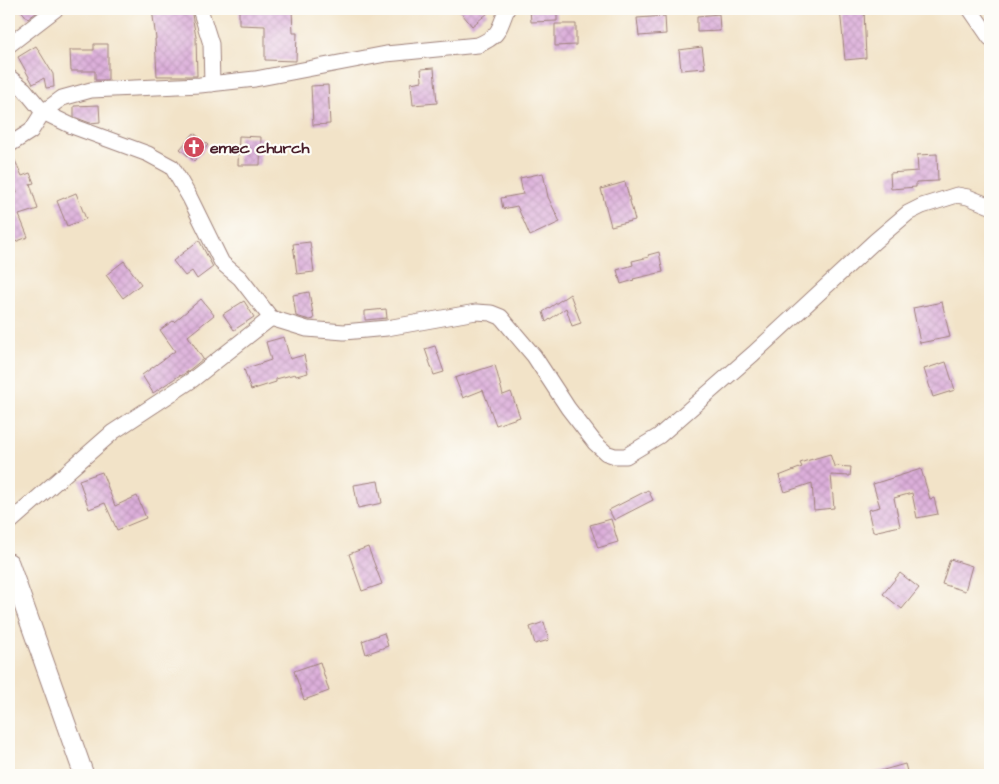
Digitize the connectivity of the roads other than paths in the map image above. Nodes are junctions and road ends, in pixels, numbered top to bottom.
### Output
1 (56, 9) edge
2 (200, 9) edge
3 (507, 9) edge
4 (970, 9) edge
5 (990, 38) edge
6 (9, 44) edge
7 (9, 77) edge
8 (212, 84) junction
9 (43, 112) junction
10 (9, 145) edge
11 (990, 206) edge
12 (272, 318) junction
13 (9, 523) edge
14 (9, 563) edge
15 (84, 775) edge

1 - 6 street
2 - 8 street
3 - 8 street
4 - 5 street
7 - 9 street
8 - 9 street
9 - 10 street
9 - 12 street
11 - 12 street
12 - 13 street
14 - 15 main road

